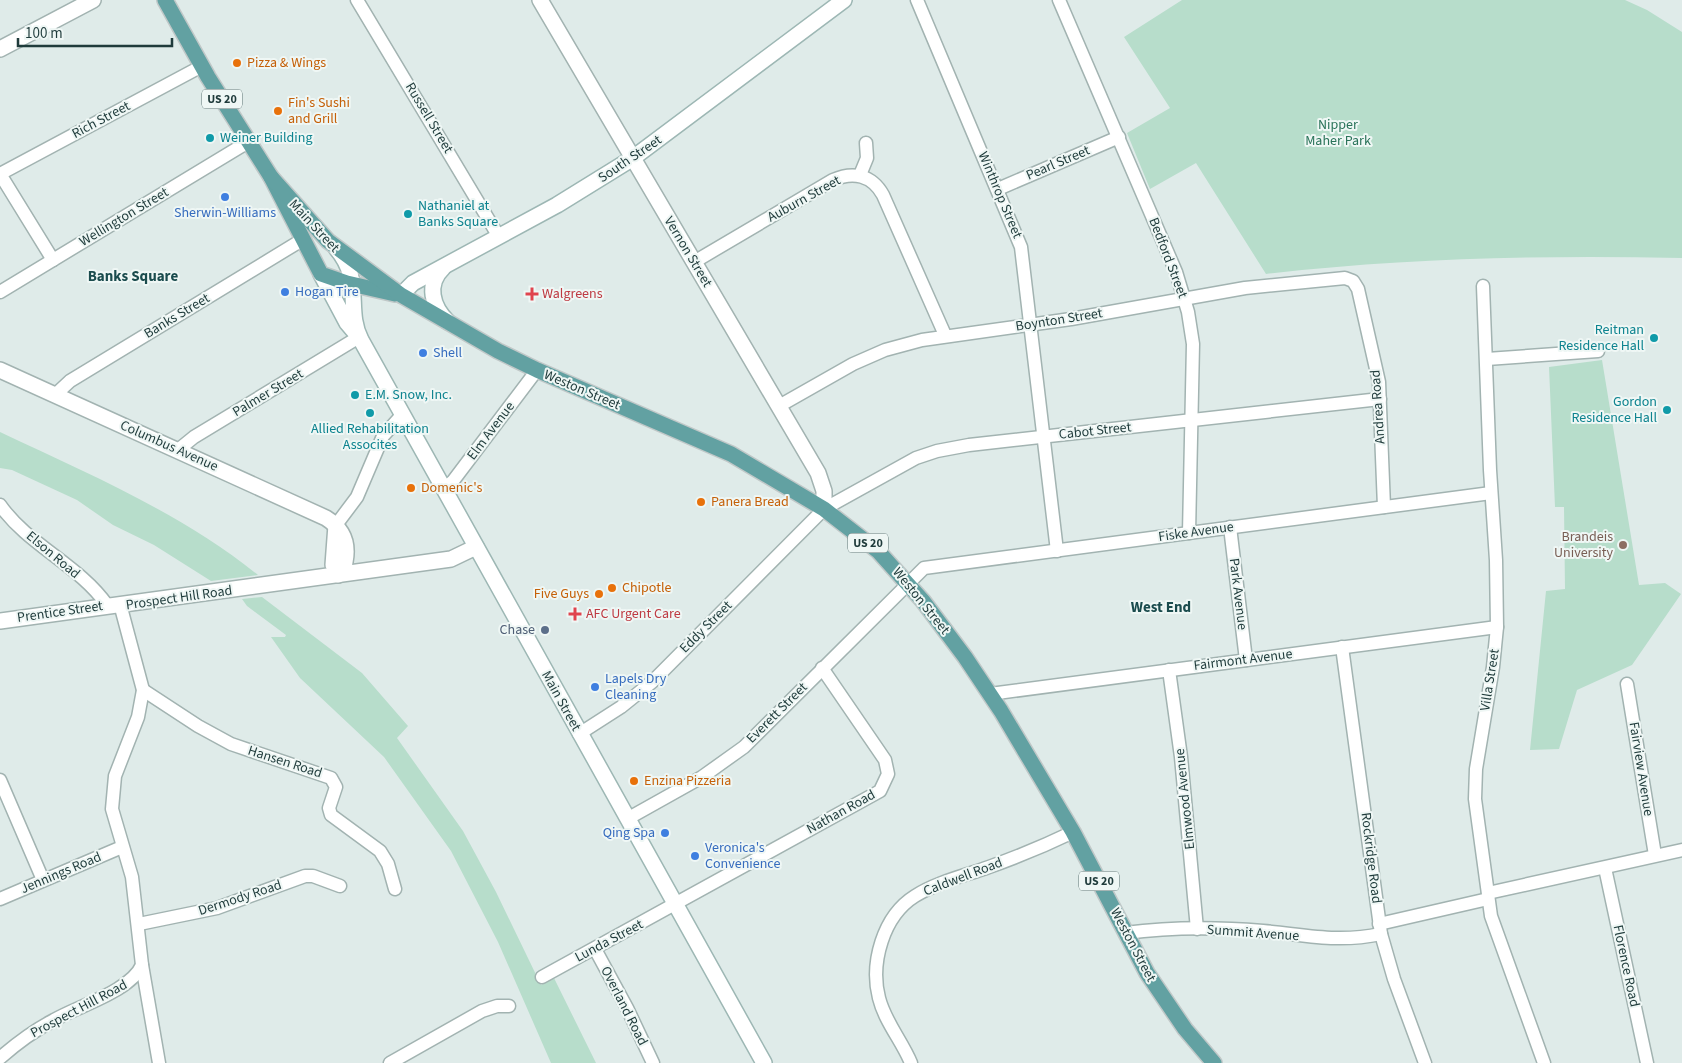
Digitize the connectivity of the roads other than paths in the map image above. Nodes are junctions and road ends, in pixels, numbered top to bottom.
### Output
1 (93, 0) edge
2 (165, 0) edge
3 (358, 0) edge
4 (540, 0) edge
5 (844, 0) edge
6 (917, 0) edge
7 (1059, 0) edge
8 (0, 49) edge
9 (202, 66) junction
10 (1119, 137) junction
11 (248, 142) junction
12 (866, 143) dead end
13 (633, 158) junction
14 (0, 174) edge
15 (860, 175) junction
16 (271, 178) junction
17 (998, 188) junction
18 (499, 237) junction
19 (302, 240) junction
20 (333, 245) junction
21 (53, 260) junction
22 (694, 262) junction
23 (446, 266) junction
24 (367, 271) junction
25 (321, 274) junction
26 (348, 280) junction
27 (1353, 281) joint
28 (1483, 286) dead end
29 (0, 292) edge
30 (401, 295) junction
31 (334, 299) junction
32 (1185, 299) junction
33 (449, 323) junction
34 (1031, 325) junction
35 (945, 335) junction
36 (359, 337) junction
37 (1598, 351) dead end
38 (1487, 360) junction
39 (0, 370) edge
40 (537, 370) junction
41 (55, 395) junction
42 (1380, 399) junction
43 (779, 406) junction
44 (402, 415) junction
45 (1191, 420) junction
46 (1043, 436) junction
47 (178, 450) junction
48 (444, 489) junction
49 (1491, 493) junction
50 (0, 505) edge
51 (1384, 507) junction
52 (824, 509) junction
53 (336, 525) junction
54 (1230, 527) junction
55 (1189, 533) junction
56 (476, 547) junction
57 (1056, 551) junction
58 (338, 573) junction
59 (907, 582) junction
60 (113, 605) junction
61 (0, 621) edge
62 (1497, 627) junction
63 (1342, 647) junction
64 (1246, 660) junction
65 (822, 668) junction
66 (1169, 670) junction
67 (1627, 684) dead end
68 (143, 690) junction
69 (990, 694) junction
70 (579, 734) junction
71 (0, 780) edge
72 (627, 819) junction
73 (1073, 832) junction
74 (122, 846) junction
75 (1682, 850) edge
76 (1656, 855) junction
77 (1605, 868) junction
78 (43, 880) junction
79 (340, 886) dead end
80 (394, 889) dead end
81 (1488, 896) junction
82 (0, 899) edge
83 (676, 904) junction
84 (139, 924) junction
85 (1196, 929) junction
86 (1380, 929) junction
87 (1125, 933) junction
88 (595, 949) junction
89 (142, 966) junction
90 (542, 977) dead end
91 (509, 1006) dead end
92 (0, 1058) edge
93 (158, 1063) edge
94 (390, 1063) edge
95 (653, 1063) edge
96 (764, 1063) edge
97 (911, 1063) edge
98 (1214, 1063) edge
99 (1425, 1063) edge
100 (1544, 1063) edge
101 (1647, 1063) edge

1 - 8 main road
2 - 9 main road, Main Street / US 20
3 - 18 street, Russell Street
4 - 13 main road, Vernon Street
5 - 13 main road, South Street
6 - 17 street, Winthrop Street
7 - 10 street, Bedford Street
9 - 11 main road, Main Street / US 20
9 - 14 street, Rich Street
10 - 17 street, Pearl Street
10 - 32 street, Bedford Street
11 - 16 main road, Main Street / US 20
11 - 21 street, Wellington Street
12 - 15 street
13 - 18 main road, South Street
13 - 22 main road, Vernon Street
14 - 21 street
15 - 22 street, Auburn Street
15 - 35 street, Auburn Street
16 - 19 main road, Main Street / US 20
16 - 20 main road, Main Street / US 20
17 - 34 street, Winthrop Street
18 - 23 main road, South Street
19 - 25 main road, Main Street / US 20
19 - 41 street, Banks Street
20 - 24 main road, Weston Street / US 20
20 - 26 main road, Main Street
21 - 29 street, Wellington Street
22 - 43 main road, Vernon Street
23 - 30 main road, South Street
23 - 33 main road
24 - 26 main road
24 - 30 main road, Weston Street / US 20
25 - 26 main road, Weston Street / US 20
25 - 31 main road, Main Street
26 - 30 main road, Weston Street / US 20
26 - 31 main road
26 - 36 main road, Main Street
27 - 32 street, Boynton Street
27 - 42 street, Andrea Road
28 - 38 street, Villa Street
30 - 33 main road, Weston Street / US 20
31 - 36 main road, Main Street
32 - 34 street, Boynton Street
32 - 45 street, Bedford Street
33 - 40 main road, Weston Street / US 20
34 - 35 street, Boynton Street
34 - 46 street, Winthrop Street
35 - 43 street, Boynton Street
36 - 44 main road, Main Street
36 - 47 street, Palmer Street
37 - 38 street
38 - 49 street, Villa Street
39 - 41 main road, Columbus Avenue
40 - 48 street, Elm Avenue
40 - 52 main road, Weston Street / US 20
41 - 47 main road, Columbus Avenue
42 - 45 street, Cabot Street
42 - 51 street, Andrea Road
43 - 52 main road, Vernon Street
44 - 48 main road, Main Street
44 - 53 street
45 - 46 street, Cabot Street
45 - 55 street, Bedford Street
46 - 52 street, Cabot Street
46 - 57 street, Winthrop Street
47 - 53 main road, Columbus Avenue
48 - 56 main road, Main Street
49 - 51 street, Fiske Avenue
49 - 62 street, Villa Street
50 - 60 street, Elson Road
51 - 54 street, Fiske Avenue
52 - 59 main road, Weston Street / US 20
52 - 70 street, Eddy Street
53 - 58 main road
54 - 55 street, Fiske Avenue
54 - 64 street, Park Avenue
55 - 57 street, Fiske Avenue
56 - 58 main road, Prospect Hill Road
56 - 70 main road, Main Street
57 - 59 street, Fiske Avenue
58 - 60 main road, Prospect Hill Road
59 - 65 street, Everett Street
59 - 69 main road, Weston Street / US 20
60 - 61 main road, Prentice Street
60 - 68 street, Prospect Hill Road
62 - 63 street, Fairmont Avenue
62 - 81 street, Villa Street
63 - 64 street, Fairmont Avenue
63 - 86 street, Rockridge Road
64 - 66 street, Fairmont Avenue
65 - 72 street, Everett Street
65 - 83 street, Nathan Road
66 - 69 street, Fairmont Avenue
66 - 85 street, Elmwood Avenue
67 - 76 street, Fairview Avenue
68 - 74 street, Prospect Hill Road
68 - 80 street, Hansen Road
69 - 73 main road, Weston Street / US 20
70 - 72 main road, Main Street
71 - 78 street
72 - 83 main road, Main Street
73 - 87 main road, Weston Street / US 20
73 - 97 street, Caldwell Road
74 - 78 street, Jennings Road
74 - 84 street, Prospect Hill Road
75 - 76 street, Summit Avenue
76 - 77 street, Summit Avenue
77 - 81 street, Summit Avenue
77 - 101 street, Florence Road
78 - 82 street, Jennings Road
79 - 84 street, Dermody Road
81 - 86 street, Summit Avenue
81 - 100 street, Villa Street
83 - 88 street, Lunda Street
83 - 96 main road, Main Street
84 - 89 street, Prospect Hill Road
85 - 86 street, Summit Avenue
85 - 87 street, Summit Avenue
86 - 99 street, Rockridge Road
87 - 98 main road, Weston Street / US 20
88 - 90 street, Lunda Street
88 - 95 street, Overland Road
89 - 92 street, Prospect Hill Road
89 - 93 street
91 - 94 street

